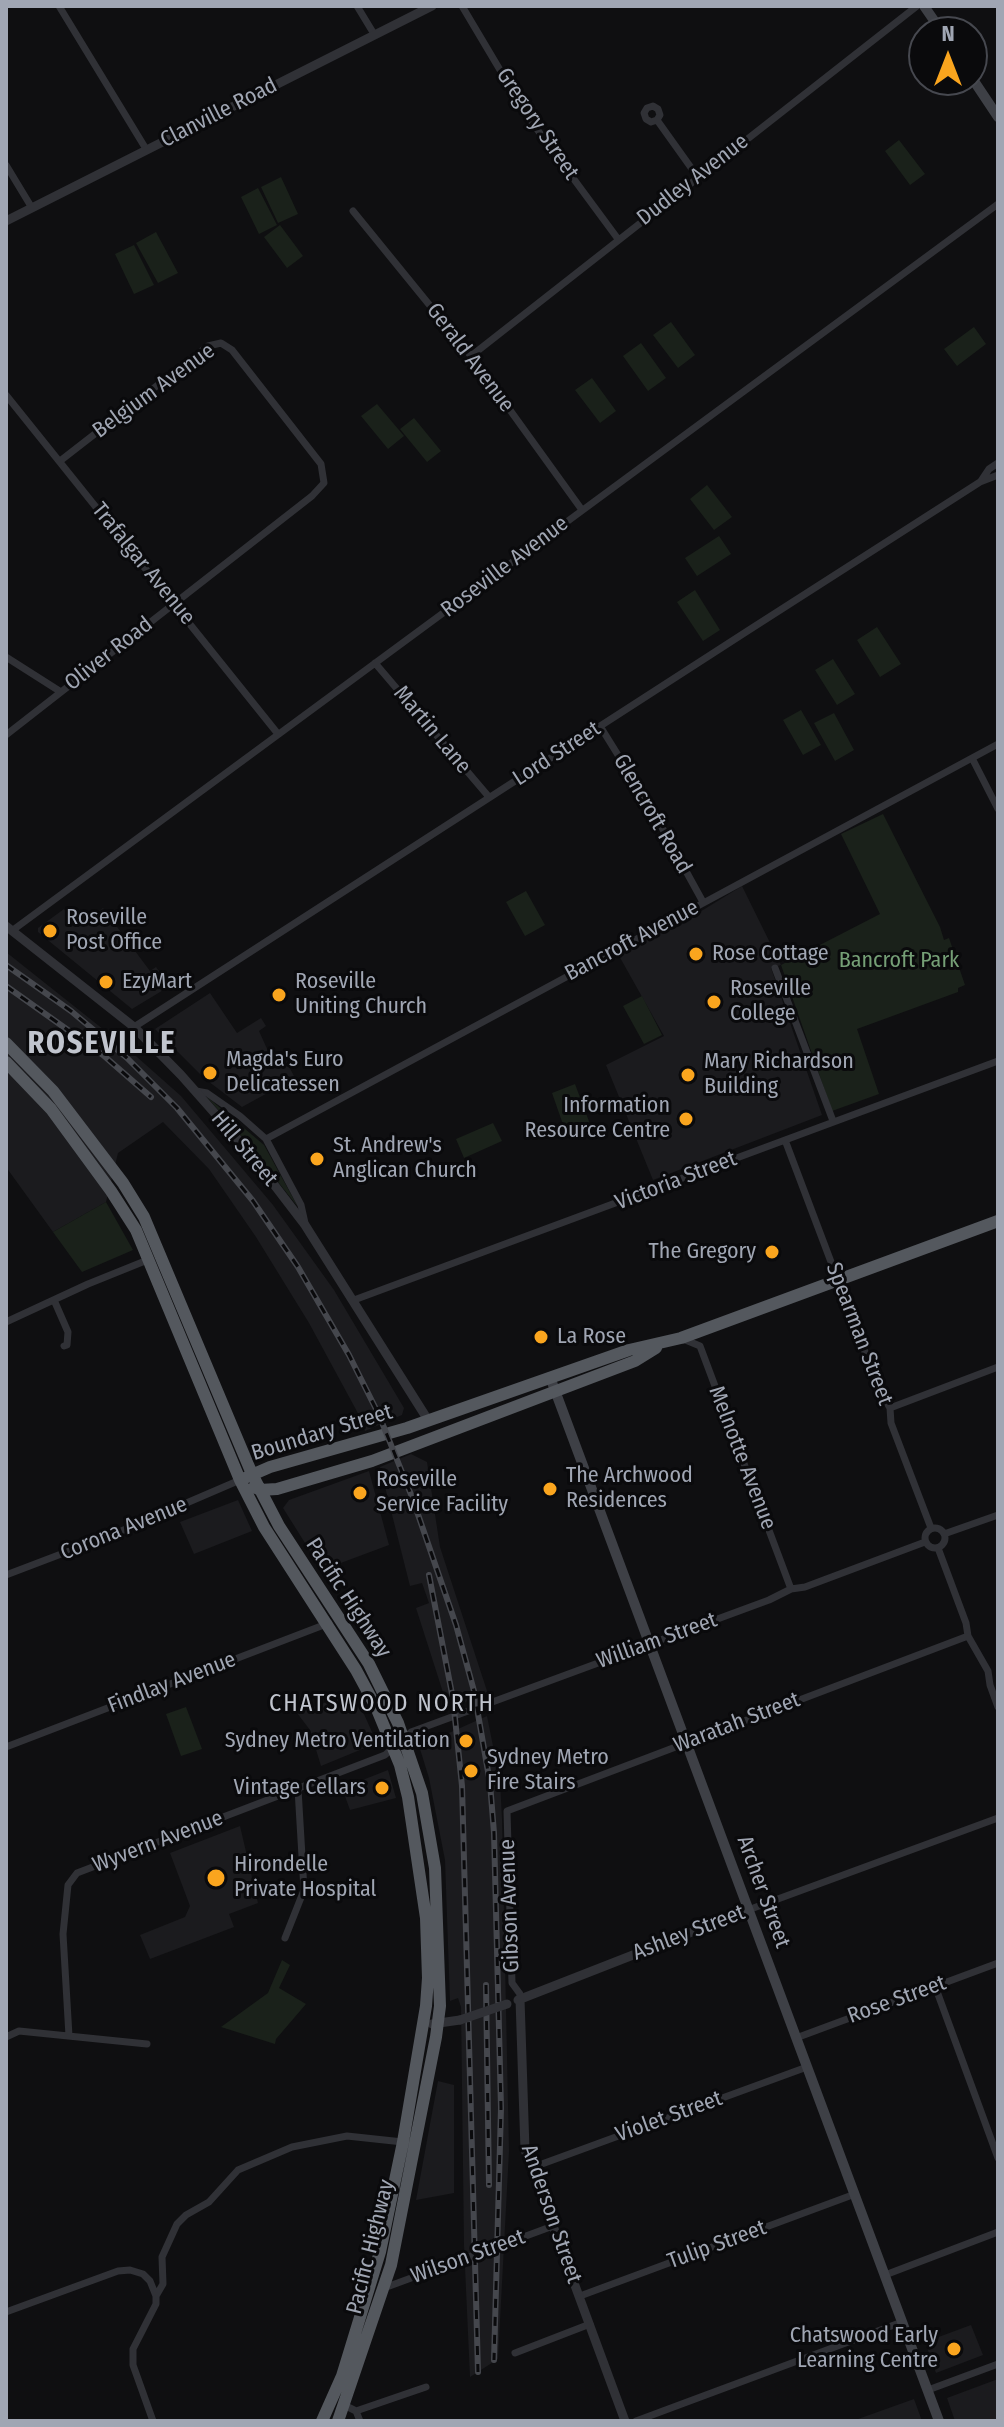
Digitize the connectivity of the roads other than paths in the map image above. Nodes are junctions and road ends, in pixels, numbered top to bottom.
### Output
1 (59, 6) edge
2 (357, 6) edge
3 (432, 6) edge
4 (462, 6) edge
5 (917, 6) edge
6 (374, 34) junction
7 (984, 96) edge
8 (998, 117) edge
9 (657, 120) dead end
10 (146, 149) junction
11 (6, 165) edge
12 (697, 176) junction
13 (998, 204) edge
14 (32, 208) junction
15 (353, 211) dead end
16 (6, 221) edge
17 (618, 239) junction
18 (471, 356) junction
19 (6, 395) edge
20 (60, 461) junction
21 (998, 463) edge
22 (998, 475) edge
23 (980, 482) junction
24 (324, 483) joint
25 (582, 510) junction
26 (174, 603) junction
27 (6, 657) edge
28 (375, 663) junction
29 (61, 692) junction
30 (600, 726) junction
31 (278, 734) junction
32 (6, 735) edge
33 (998, 744) edge
34 (972, 758) junction
35 (489, 797) junction
36 (998, 809) edge
37 (703, 902) junction
38 (9, 928) edge
39 (775, 968) dead end
40 (134, 1027) junction
41 (6, 1043) edge
42 (998, 1061) edge
43 (6, 1062) edge
44 (195, 1091) junction
45 (833, 1121) junction
46 (266, 1139) junction
47 (785, 1140) junction
48 (998, 1221) edge
49 (305, 1225) junction
50 (161, 1254) junction
51 (148, 1260) junction
52 (838, 1280) junction
53 (54, 1300) junction
54 (354, 1300) junction
55 (6, 1322) edge
56 (681, 1338) junction
57 (664, 1344) junction
58 (64, 1346) dead end
59 (998, 1367) edge
60 (550, 1377) junction
61 (555, 1390) junction
62 (890, 1408) junction
63 (428, 1420) junction
64 (246, 1477) junction
65 (260, 1490) junction
66 (998, 1515) edge
67 (931, 1528) junction
68 (944, 1534) junction
69 (925, 1542) junction
70 (938, 1548) junction
71 (6, 1575) edge
72 (791, 1589) junction
73 (332, 1622) junction
74 (968, 1636) junction
75 (650, 1644) junction
76 (998, 1667) edge
77 (988, 1671) junction
78 (998, 1707) edge
79 (404, 1739) junction
80 (686, 1743) junction
81 (6, 1747) edge
82 (393, 1748) junction
83 (298, 1789) junction
84 (507, 1811) joint
85 (998, 1818) edge
86 (748, 1910) junction
87 (285, 1938) dead end
88 (998, 1963) edge
89 (935, 1986) junction
90 (520, 1999) junction
91 (438, 2024) junction
92 (423, 2025) junction
93 (69, 2036) junction
94 (6, 2037) edge
95 (796, 2038) junction
96 (147, 2044) dead end
97 (807, 2067) junction
98 (403, 2142) junction
99 (998, 2158) edge
100 (531, 2168) junction
101 (855, 2194) junction
102 (553, 2226) junction
103 (998, 2232) edge
104 (885, 2275) junction
105 (384, 2288) junction
106 (156, 2296) junction
107 (580, 2296) junction
108 (6, 2312) edge
109 (902, 2322) junction
110 (590, 2324) junction
111 (515, 2353) dead end
112 (998, 2364) edge
113 (426, 2387) dead end
114 (928, 2390) junction
115 (344, 2405) junction
116 (153, 2421) edge
117 (322, 2421) edge
118 (338, 2421) edge
119 (360, 2421) edge
120 (625, 2421) edge
121 (636, 2421) edge
122 (939, 2421) edge

1 - 10 street
2 - 6 street
3 - 6 street, Clanville Road
4 - 17 street, Gregory Street
5 - 12 street, Dudley Avenue
6 - 10 street, Clanville Road
7 - 8 main road
9 - 12 street
10 - 14 street, Clanville Road
11 - 14 street
12 - 17 street, Dudley Avenue
13 - 25 street, Roseville Avenue
14 - 16 street, Clanville Road
15 - 18 street, Gerald Avenue
17 - 18 street, Dudley Avenue
18 - 25 street, Gerald Avenue
19 - 20 street, Trafalgar Avenue
20 - 24 street, Belgium Avenue
20 - 26 street, Trafalgar Avenue
21 - 23 street, Lord Street
22 - 23 street, Lord Street
23 - 30 street, Lord Street
24 - 26 street, Oliver Road
25 - 28 street, Roseville Avenue
26 - 29 street, Oliver Road
26 - 31 street, Trafalgar Avenue
27 - 29 street
28 - 31 street, Roseville Avenue
28 - 35 street, Martin Lane
29 - 32 street, Oliver Road
30 - 35 street, Lord Street
30 - 37 street, Glencroft Road
31 - 38 street, Roseville Avenue
33 - 34 street, Bancroft Avenue
34 - 36 street
34 - 37 street, Bancroft Avenue
35 - 40 street, Lord Street
37 - 46 street, Bancroft Avenue
38 - 40 street, Hill Street
39 - 45 street
40 - 44 street, Hill Street
41 - 50 highway, Pacific Highway
42 - 45 street, Victoria Street
43 - 51 highway, Pacific Highway
44 - 46 street
44 - 49 street, Hill Street
45 - 47 street, Victoria Street
46 - 49 street
47 - 52 street, Spearman Street
47 - 54 street, Victoria Street
48 - 52 highway, Boundary Street
49 - 54 street, Hill Street
50 - 51 street
50 - 64 highway, Pacific Highway
51 - 53 street
51 - 64 highway, Pacific Highway
52 - 56 highway, Boundary Street
52 - 62 street, Spearman Street
53 - 55 street
53 - 58 street
54 - 63 street, Hill Street
56 - 57 highway, Boundary Street
56 - 72 street, Melnotte Avenue
57 - 60 highway, Boundary Street
57 - 61 highway, Boundary Street
59 - 62 street
60 - 61 main road, Archer Street
60 - 63 highway, Boundary Street
61 - 65 highway, Boundary Street
61 - 75 main road, Archer Street
62 - 67 street, Spearman Street
63 - 64 highway, Boundary Street
64 - 65 highway, Boundary Street
64 - 71 street, Corona Avenue
64 - 73 highway, Pacific Highway
65 - 73 highway, Pacific Highway
66 - 68 street
67 - 68 street
67 - 69 street
68 - 70 street
69 - 70 street
69 - 72 street, William Street
70 - 74 street
72 - 75 street, William Street
73 - 79 highway, Pacific Highway
73 - 81 street, Findlay Avenue
73 - 82 highway, Pacific Highway
74 - 77 street
74 - 80 street, Waratah Street
75 - 79 street, William Street
75 - 80 main road, Archer Street
76 - 77 street
77 - 78 street
79 - 82 street, William Street
79 - 91 highway, Pacific Highway
80 - 84 street, Waratah Street
80 - 86 main road, Archer Street
82 - 83 street, Wyvern Avenue
82 - 92 highway, Pacific Highway
83 - 87 street
83 - 93 street, Wyvern Avenue
84 - 90 street, Gibson Avenue
85 - 86 street, Ashley Street
86 - 90 street, Ashley Street
86 - 95 main road, Archer Street
88 - 89 street, Rose Street
89 - 95 street, Rose Street
89 - 99 street
90 - 91 street, Ashley Street, bridge
90 - 100 street, Anderson Street
91 - 92 street, Ashley Street
91 - 105 highway, Pacific Highway
92 - 98 highway, Pacific Highway
93 - 94 street
93 - 96 street
95 - 97 main road, Archer Street
97 - 100 street, Violet Street
97 - 101 main road, Archer Street
98 - 106 street
98 - 115 highway, Pacific Highway
100 - 102 street, Anderson Street
101 - 104 main road, Archer Street
101 - 107 street, Tulip Street
102 - 105 street, Wilson Street, bridge
102 - 107 street, Anderson Street
103 - 104 street
104 - 109 main road, Archer Street
105 - 115 highway, Pacific Highway
106 - 108 street
106 - 116 street
107 - 110 street, Anderson Street
109 - 114 main road, Archer Street
109 - 121 street
110 - 111 street
110 - 120 street, Anderson Street
112 - 114 street
113 - 115 street
114 - 122 main road, Archer Street
115 - 117 highway, Pacific Highway
115 - 118 highway, Pacific Highway
115 - 119 street

